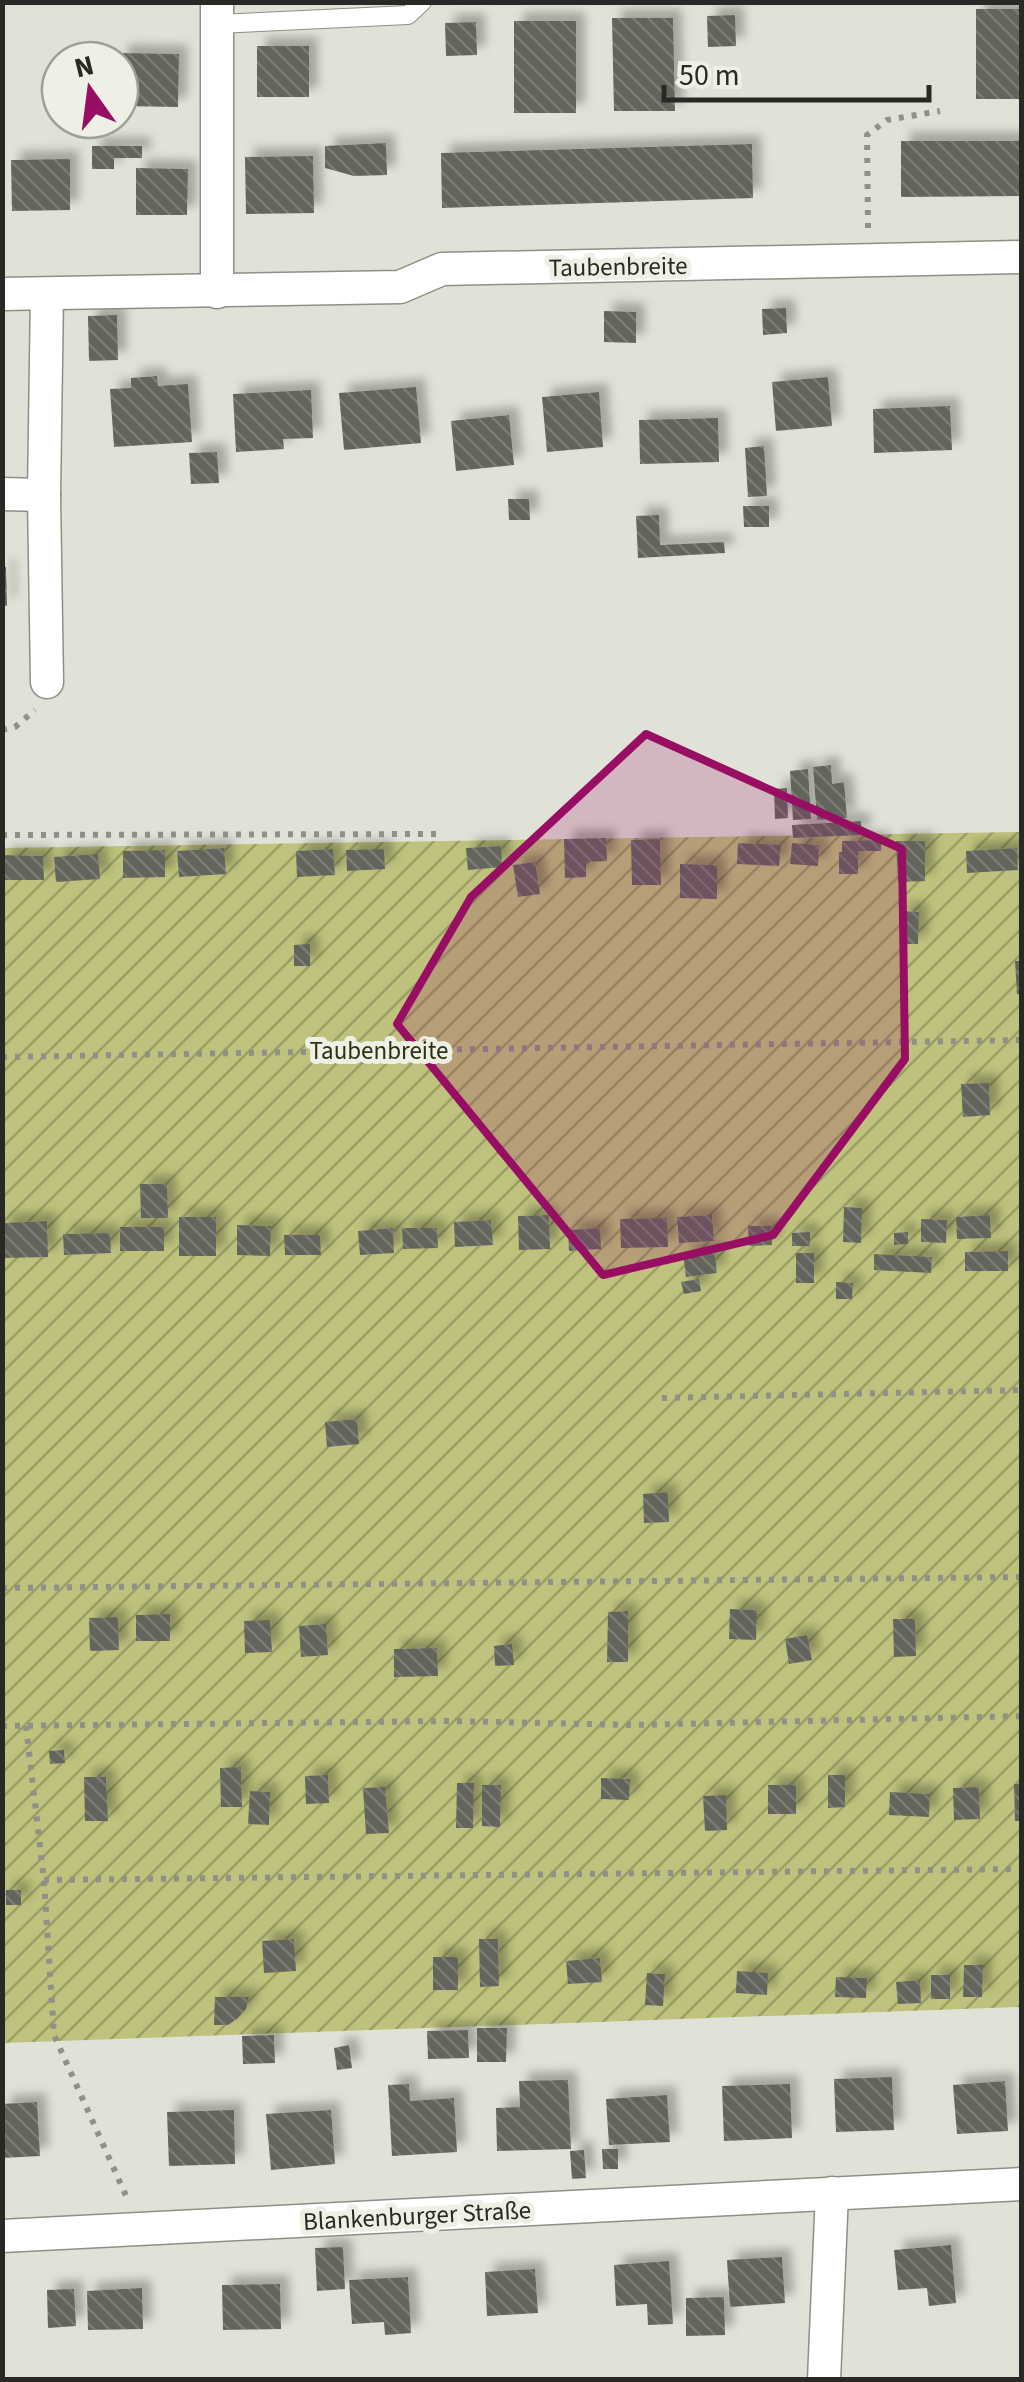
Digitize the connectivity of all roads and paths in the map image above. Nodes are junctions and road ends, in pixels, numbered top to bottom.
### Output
1 (422, 2) edge
2 (217, 13) edge
3 (940, 111) dead end
4 (1022, 257) edge
5 (869, 260) junction
6 (217, 292) junction
7 (2, 294) edge
8 (48, 294) junction
9 (2, 494) edge
10 (44, 495) junction
11 (48, 682) dead end
12 (440, 834) dead end
13 (2, 835) edge
14 (1022, 1040) edge
15 (2, 1057) edge
16 (1022, 1390) edge
17 (662, 1398) dead end
18 (1022, 1577) edge
19 (2, 1588) edge
20 (1022, 1716) edge
21 (2, 1726) edge
22 (26, 1726) junction
23 (1022, 1870) edge
24 (44, 1880) junction
25 (1022, 2184) edge
26 (832, 2194) junction
27 (140, 2229) junction
28 (2, 2236) edge
29 (824, 2380) edge

1 - 2 lane
2 - 6 street
3 - 5 path
4 - 5 street, Taubenbreite
5 - 6 street, Taubenbreite
6 - 8 street, Taubenbreite
7 - 8 street, Taubenbreite
8 - 10 street
9 - 10 street
10 - 11 street
12 - 13 path
14 - 15 path
16 - 17 path
18 - 19 path
20 - 22 path
21 - 22 path
22 - 24 path
23 - 24 path
24 - 27 path
25 - 26 street, Blankenburger Straße
26 - 27 street, Blankenburger Straße
26 - 29 street
27 - 28 street, Blankenburger Straße

